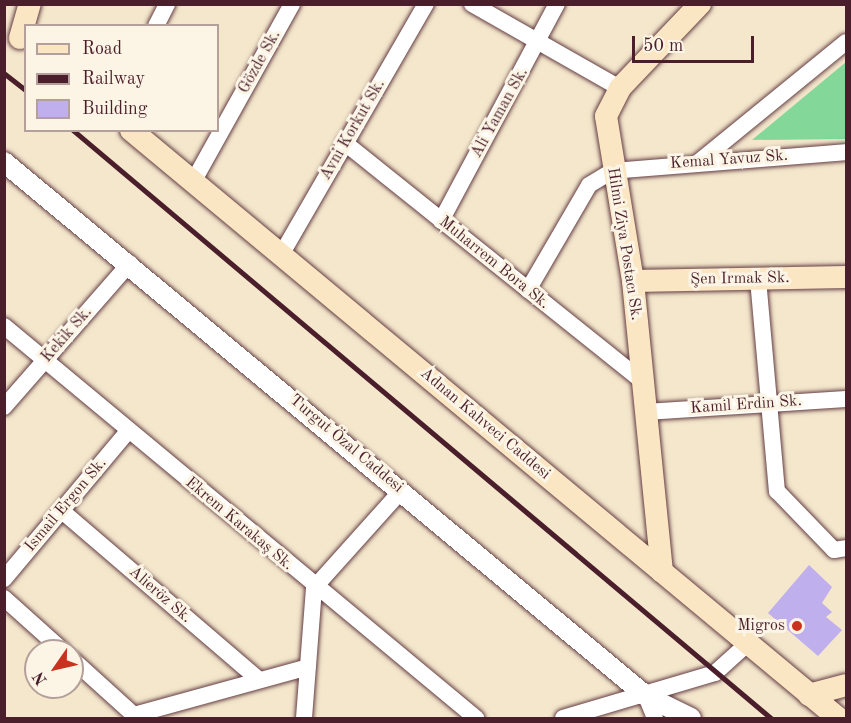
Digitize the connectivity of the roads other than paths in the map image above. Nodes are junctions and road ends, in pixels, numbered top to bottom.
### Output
1 (30, 4) edge
2 (167, 4) edge
3 (292, 4) edge
4 (426, 4) edge
5 (472, 4) edge
6 (557, 4) edge
7 (700, 4) edge
8 (490, 9) edge
9 (157, 24) edge
10 (17, 35) edge
11 (540, 40) junction
12 (846, 42) edge
13 (620, 88) junction
14 (133, 132) edge
15 (345, 143) junction
16 (846, 152) edge
17 (700, 161) junction
18 (4, 162) edge
19 (612, 171) junction
20 (193, 182) junction
21 (441, 221) junction
22 (281, 255) junction
23 (130, 263) junction
24 (846, 278) edge
25 (758, 279) junction
26 (633, 281) junction
27 (528, 290) junction
28 (4, 326) edge
29 (44, 360) junction
30 (643, 382) junction
31 (846, 399) edge
32 (770, 404) junction
33 (4, 407) edge
34 (646, 412) junction
35 (128, 431) junction
36 (401, 491) junction
37 (62, 511) junction
38 (846, 548) edge
39 (662, 572) junction
40 (4, 579) edge
41 (314, 588) junction
42 (4, 598) edge
43 (50, 639) edge
44 (746, 645) junction
45 (308, 667) junction
46 (84, 670) edge
47 (258, 679) junction
48 (846, 685) edge
49 (809, 695) junction
50 (646, 696) junction
51 (304, 718) edge
52 (476, 718) edge
53 (563, 718) edge
54 (655, 718) edge
55 (691, 718) edge
56 (838, 718) edge

1 - 10 main road
2 - 9 street
3 - 20 street, Gözde Sk.
4 - 15 street, Avni Korkut Sk.
5 - 8 street
6 - 11 street, Ali Yaman Sk.
7 - 13 main road, Hilmi Ziya Postacı Sk.
8 - 11 street
11 - 13 street
11 - 21 street, Ali Yaman Sk.
12 - 17 street
13 - 19 main road, Hilmi Ziya Postacı Sk.
14 - 20 main road, Adnan Kahveci Caddesi
15 - 21 street, Muharrem Bora Sk.
15 - 22 street, Avni Korkut Sk.
16 - 17 street, Kemal Yavuz Sk.
17 - 19 street, Kemal Yavuz Sk.
18 - 23 street, Turgut Özal Caddesi
19 - 26 main road, Hilmi Ziya Postacı Sk.
19 - 27 street
20 - 22 main road, Adnan Kahveci Caddesi
21 - 27 street, Muharrem Bora Sk.
22 - 39 main road, Adnan Kahveci Caddesi
23 - 29 street, Kekik Sk.
23 - 36 street, Turgut Özal Caddesi
24 - 25 main road, Şen Irmak Sk.
25 - 26 main road, Şen Irmak Sk.
25 - 32 street
26 - 30 main road, Hilmi Ziya Postacı Sk.
27 - 30 street, Muharrem Bora Sk.
28 - 29 street, Ekrem Karakaş Sk.
29 - 33 street, Kekik Sk.
29 - 35 street, Ekrem Karakaş Sk.
30 - 34 main road, Hilmi Ziya Postacı Sk.
31 - 32 street, Kamil Erdin Sk.
32 - 34 street, Kamil Erdin Sk.
32 - 38 street
34 - 39 main road, Hilmi Ziya Postacı Sk.
35 - 37 street, Ismail Ergon Sk.
35 - 41 street, Ekrem Karakaş Sk.
36 - 41 street
36 - 50 street, Turgut Özal Caddesi
37 - 40 street, Ismail Ergon Sk.
37 - 47 street, Alieröz Sk.
39 - 44 main road, Adnan Kahveci Caddesi
41 - 45 street
41 - 52 street, Ekrem Karakaş Sk.
42 - 43 street
44 - 49 main road, Adnan Kahveci Caddesi
44 - 50 street
45 - 47 street
45 - 51 street
46 - 47 street
48 - 49 main road
49 - 56 main road, Adnan Kahveci Caddesi
50 - 53 street
50 - 54 street
50 - 55 street, Turgut Özal Caddesi

